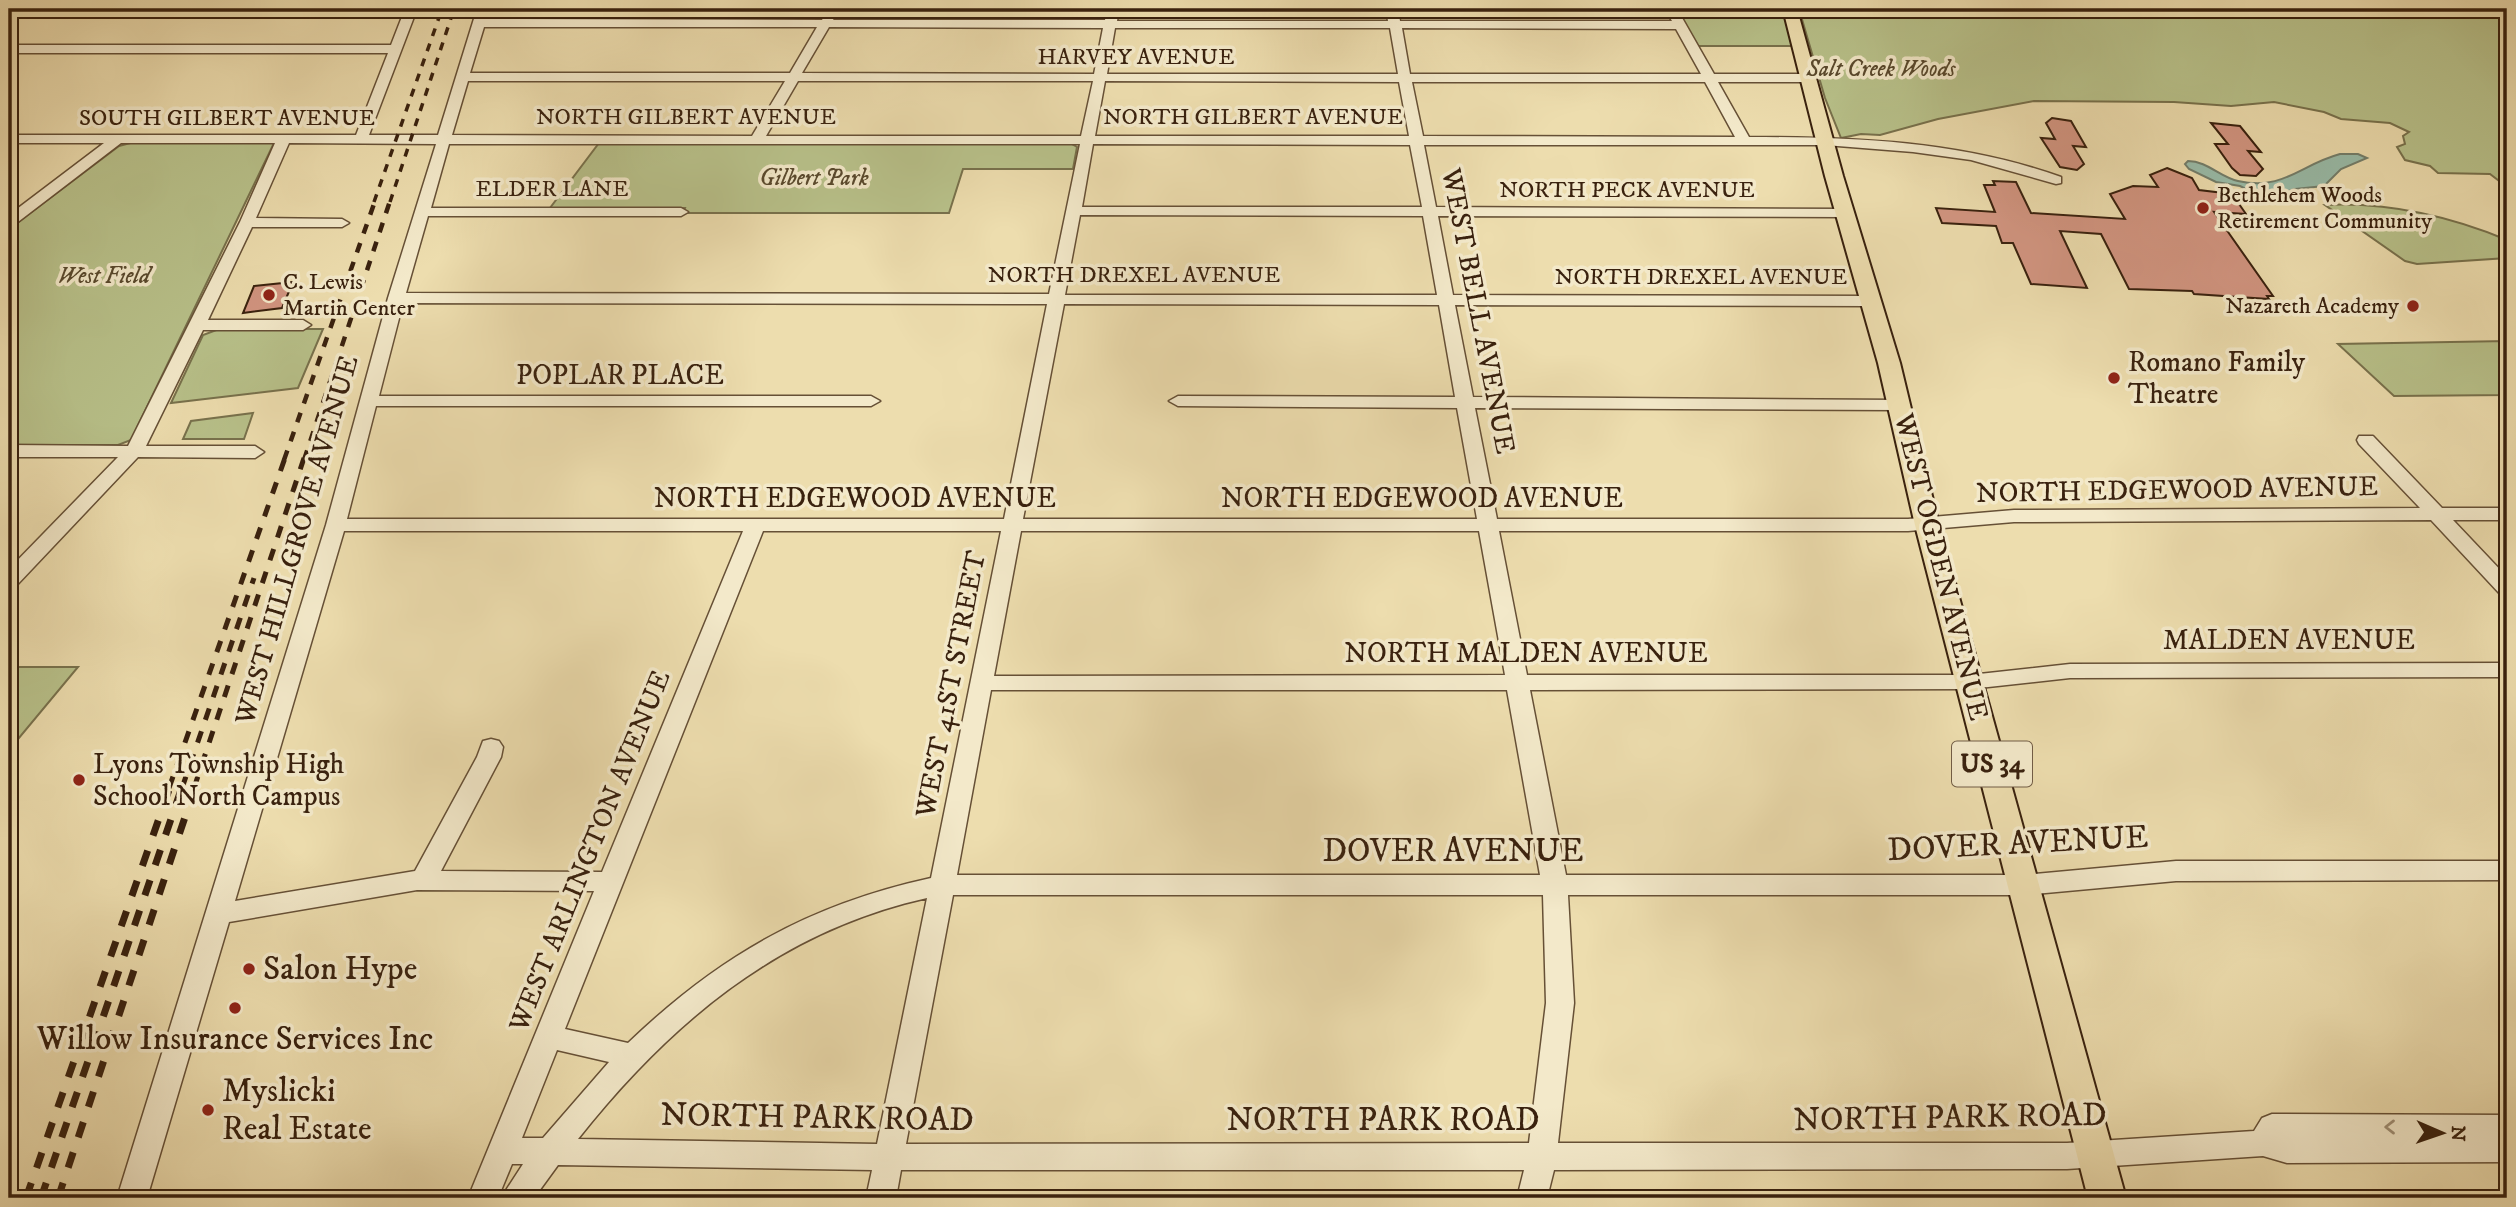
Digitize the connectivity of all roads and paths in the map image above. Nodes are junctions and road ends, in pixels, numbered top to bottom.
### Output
1 (411, 9) edge
2 (483, 9) edge
3 (834, 9) edge
4 (1113, 9) edge
5 (1392, 9) edge
6 (1671, 9) edge
7 (1790, 9) edge
8 (479, 23) junction
9 (825, 23) junction
10 (1110, 24) junction
11 (1395, 24) junction
12 (1681, 25) junction
13 (9, 49) edge
14 (394, 49) junction
15 (464, 77) junction
16 (793, 78) junction
17 (1098, 78) junction
18 (1710, 78) junction
19 (1808, 78) junction
20 (1405, 79) junction
21 (9, 139) edge
22 (118, 139) junction
23 (284, 139) junction
24 (361, 139) junction
25 (446, 139) junction
26 (757, 139) junction
27 (1087, 140) junction
28 (1415, 140) junction
29 (1744, 140) junction
30 (1825, 141) junction
31 (2056, 180) dead end
32 (1072, 211) junction
33 (422, 212) junction
34 (681, 212) dead end
35 (1430, 212) junction
36 (1845, 213) junction
37 (9, 222) edge
38 (247, 222) junction
39 (342, 223) dead end
40 (397, 298) junction
41 (1056, 298) junction
42 (1447, 298) junction
43 (1871, 300) junction
44 (197, 325) junction
45 (303, 325) dead end
46 (370, 401) junction
47 (871, 401) dead end
48 (1178, 401) dead end
49 (1466, 401) junction
50 (1899, 405) junction
51 (2366, 439) dead end
52 (9, 451) edge
53 (133, 452) junction
54 (255, 452) dead end
55 (2437, 514) junction
56 (2507, 514) edge
57 (1927, 524) junction
58 (336, 525) junction
59 (755, 526) junction
60 (1012, 526) junction
61 (1488, 527) junction
62 (9, 581) edge
63 (2507, 589) edge
64 (2507, 670) edge
65 (2070, 671) joint
66 (1970, 682) junction
67 (981, 683) junction
68 (1518, 683) junction
69 (491, 747) dead end
70 (2507, 871) edge
71 (423, 880) junction
72 (611, 882) junction
73 (943, 885) junction
74 (2024, 885) junction
75 (1555, 886) junction
76 (216, 914) junction
77 (550, 1037) junction
78 (633, 1056) junction
79 (2507, 1128) edge
80 (2263, 1143) junction
81 (2507, 1149) edge
82 (503, 1151) junction
83 (549, 1152) junction
84 (2096, 1156) junction
85 (889, 1157) junction
86 (1542, 1157) junction
87 (132, 1198) edge
88 (484, 1198) edge
89 (516, 1198) edge
90 (881, 1198) edge
91 (1532, 1198) edge
92 (2107, 1198) edge

1 - 14 street
2 - 8 street, WEST HILLGROVE AVENUE
3 - 9 street
4 - 10 street, WEST 41ST STREET
5 - 11 street, WEST BELL AVENUE
6 - 12 street
7 - 19 main road, US 34
8 - 9 street
8 - 15 street, WEST HILLGROVE AVENUE
9 - 10 street
9 - 16 street
10 - 11 street
10 - 17 street, WEST 41ST STREET
11 - 12 street
11 - 20 street, WEST BELL AVENUE
12 - 18 street
13 - 14 street
14 - 24 street
15 - 16 street, HARVEY AVENUE
15 - 25 street, WEST HILLGROVE AVENUE
16 - 17 street, HARVEY AVENUE
16 - 26 street
17 - 20 street, HARVEY AVENUE
17 - 27 street, WEST 41ST STREET
18 - 19 street, HARVEY AVENUE
18 - 20 street, HARVEY AVENUE
18 - 29 street
19 - 30 main road, US 34
20 - 28 street, WEST BELL AVENUE
21 - 22 street, SOUTH GILBERT AVENUE
22 - 23 street, SOUTH GILBERT AVENUE
22 - 37 street
23 - 24 street, SOUTH GILBERT AVENUE
23 - 38 street
24 - 25 street, SOUTH GILBERT AVENUE
25 - 26 street, NORTH GILBERT AVENUE
25 - 33 street, WEST HILLGROVE AVENUE
26 - 27 street, NORTH GILBERT AVENUE
27 - 28 street, NORTH GILBERT AVENUE
27 - 32 street, WEST 41ST STREET
28 - 29 street, NORTH GILBERT AVENUE
28 - 35 street, WEST BELL AVENUE
29 - 30 street, NORTH GILBERT AVENUE
30 - 31 street, NORTH GILBERT AVENUE
30 - 36 main road, WEST OGDEN AVENUE / US 34
32 - 35 street, NORTH PECK AVENUE
32 - 41 street, WEST 41ST STREET
33 - 34 street, ELDER LANE
33 - 40 street, WEST HILLGROVE AVENUE
35 - 36 street, NORTH PECK AVENUE
35 - 42 street, WEST BELL AVENUE
36 - 43 main road, WEST OGDEN AVENUE / US 34
38 - 39 street
38 - 44 street
40 - 41 street, NORTH DREXEL AVENUE
40 - 46 street, WEST HILLGROVE AVENUE
41 - 42 street, NORTH DREXEL AVENUE
41 - 60 street, WEST 41ST STREET
42 - 43 street, NORTH DREXEL AVENUE
42 - 49 street, WEST BELL AVENUE
43 - 50 main road, WEST OGDEN AVENUE / US 34
44 - 45 street
44 - 53 street
46 - 47 street, POPLAR PLACE
46 - 58 street, WEST HILLGROVE AVENUE
48 - 49 street
49 - 50 street
49 - 61 street, WEST BELL AVENUE
50 - 57 main road, WEST OGDEN AVENUE / US 34
51 - 55 street
52 - 53 street
53 - 54 street
53 - 62 street
55 - 56 street, NORTH EDGEWOOD AVENUE
55 - 57 street, NORTH EDGEWOOD AVENUE
55 - 63 street
57 - 61 street, NORTH EDGEWOOD AVENUE
57 - 66 main road, WEST OGDEN AVENUE / US 34
58 - 59 street, NORTH EDGEWOOD AVENUE
58 - 76 street, WEST HILLGROVE AVENUE
59 - 60 street, NORTH EDGEWOOD AVENUE
59 - 72 street, WEST ARLINGTON AVENUE
60 - 61 street, NORTH EDGEWOOD AVENUE
60 - 67 street, WEST 41ST STREET
61 - 68 street, WEST BELL AVENUE
64 - 65 street, MALDEN AVENUE
65 - 66 street, NORTH MALDEN AVENUE
66 - 68 street, NORTH MALDEN AVENUE
66 - 74 main road, WEST OGDEN AVENUE / US 34
67 - 68 street, NORTH MALDEN AVENUE
67 - 73 street, WEST 41ST STREET
68 - 75 street, WEST BELL AVENUE
69 - 71 street
70 - 74 street, DOVER AVENUE
71 - 72 street
71 - 76 street
72 - 77 street, WEST ARLINGTON AVENUE
73 - 75 street, DOVER AVENUE
73 - 78 street, DOVER AVENUE
73 - 85 street, WEST 41ST STREET
74 - 75 street, DOVER AVENUE
74 - 84 main road, WEST OGDEN AVENUE / US 34
75 - 86 street, WEST BELL AVENUE
76 - 87 street, WEST HILLGROVE AVENUE
77 - 78 street
77 - 82 street, WEST ARLINGTON AVENUE
78 - 83 street, DOVER AVENUE
79 -> 80 street, NORTH PARK ROAD
80 - 81 street, NORTH PARK ROAD
80 - 84 street, NORTH PARK ROAD
82 - 83 street, NORTH PARK ROAD
82 - 88 street, WEST ARLINGTON AVENUE
83 - 85 street, NORTH PARK ROAD
83 - 89 street, DOVER AVENUE
84 - 86 street, NORTH PARK ROAD
84 - 92 main road, WEST OGDEN AVENUE / US 34
85 - 86 street, NORTH PARK ROAD
85 - 90 street, WEST 41ST STREET
86 - 91 street, WEST BELL AVENUE

